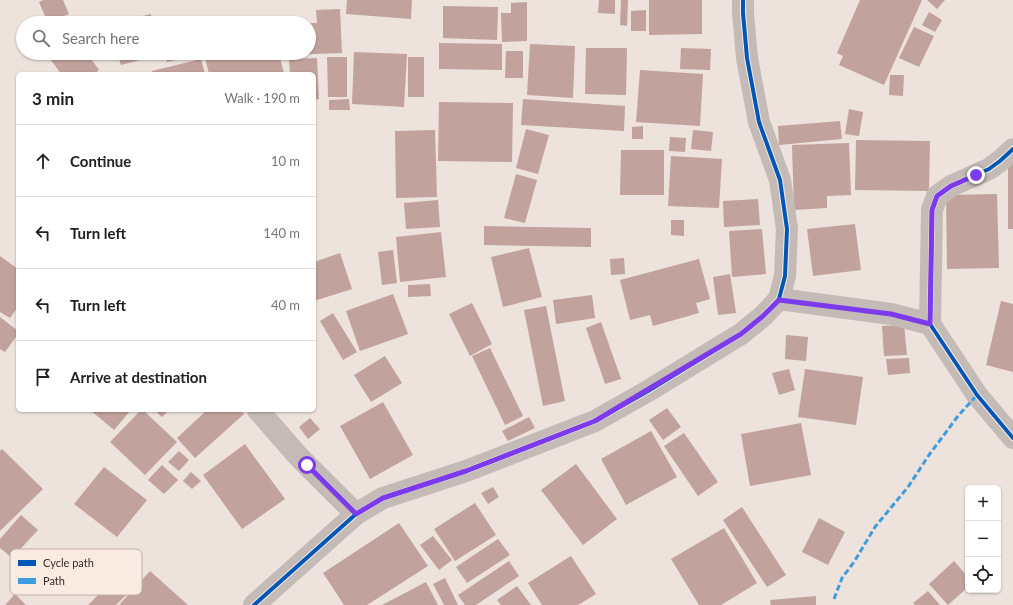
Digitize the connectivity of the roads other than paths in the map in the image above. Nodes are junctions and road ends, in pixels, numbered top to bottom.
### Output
1 (743, 0) edge
2 (1013, 148) edge
3 (779, 300) junction
4 (930, 324) junction
5 (260, 412) edge
6 (1013, 438) edge
7 (356, 514) junction
8 (254, 605) edge

1 - 3 street
2 - 4 street
3 - 4 street
3 - 7 street
4 - 6 street
5 - 7 street
7 - 8 street

